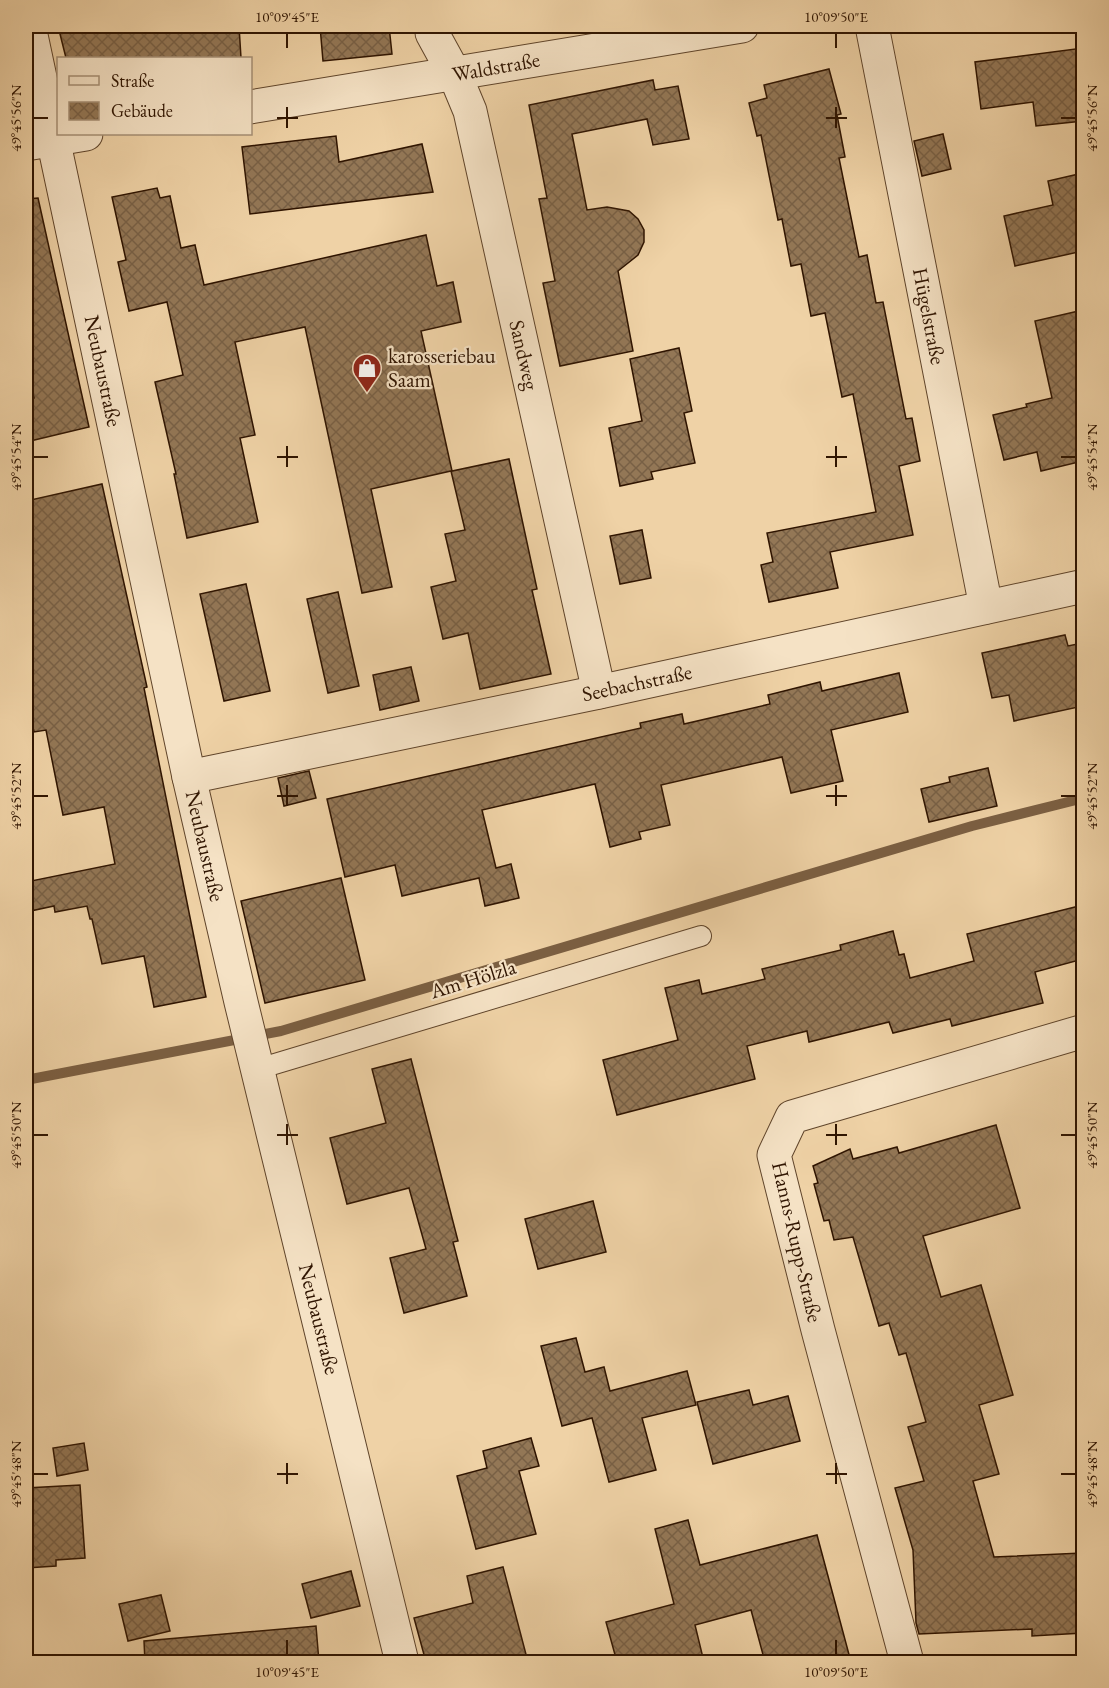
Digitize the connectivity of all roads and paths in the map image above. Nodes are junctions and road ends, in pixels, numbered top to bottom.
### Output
1 (29, 26) edge
2 (432, 26) edge
3 (742, 26) edge
4 (872, 26) edge
5 (455, 75) junction
6 (252, 107) edge
7 (79, 135) edge
8 (39, 141) edge
9 (1083, 586) edge
10 (986, 607) junction
11 (599, 692) junction
12 (189, 777) junction
13 (701, 936) dead end
14 (1083, 1031) edge
15 (258, 1069) junction
16 (402, 1662) edge
17 (907, 1662) edge

1 - 8 street, Neubaustraße
2 - 5 street, Sandweg
3 - 5 street, Waldstraße
4 - 10 street, Hügelstraße
5 - 6 street, Waldstraße
5 - 11 street, Sandweg
7 - 8 street
8 - 12 street, Neubaustraße
9 - 10 street, Seebachstraße
10 - 11 street, Seebachstraße
11 - 12 street, Seebachstraße
12 - 15 street, Neubaustraße
13 - 15 lane, Am Hölzla
14 - 17 street, Hanns-Rupp-Straße
15 - 16 street, Neubaustraße

